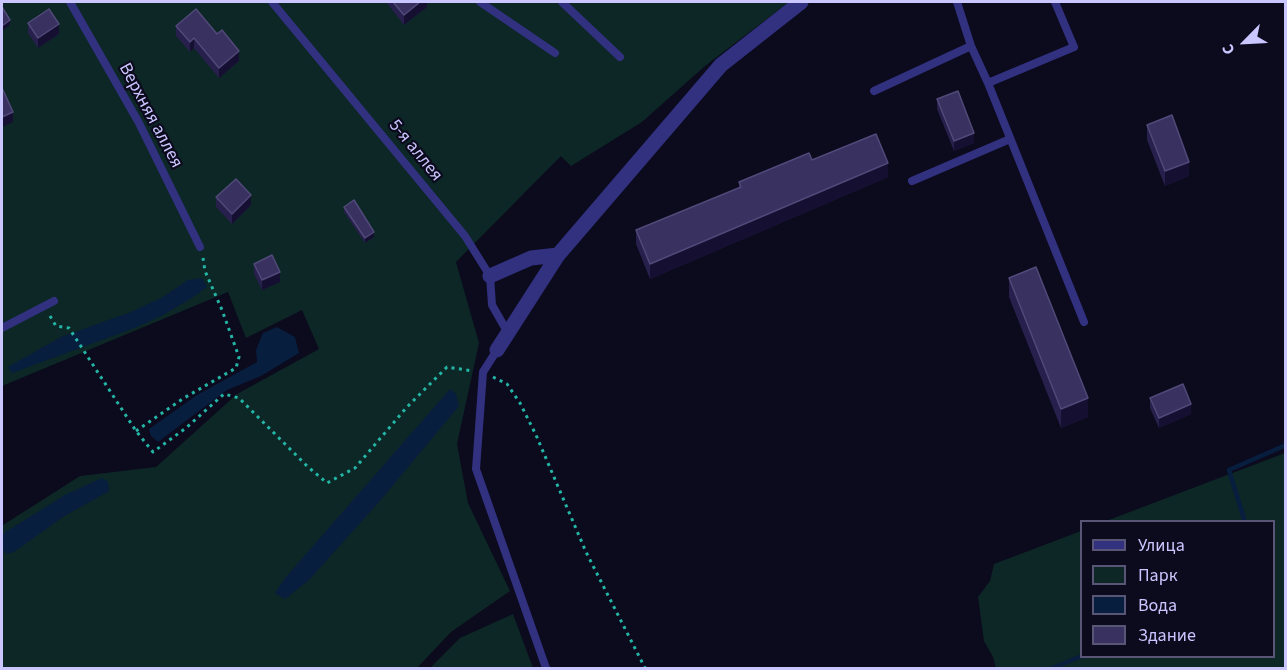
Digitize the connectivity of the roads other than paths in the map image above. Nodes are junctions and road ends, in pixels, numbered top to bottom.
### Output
1 (70, 2) edge
2 (273, 2) edge
3 (480, 2) edge
4 (562, 2) edge
5 (801, 2) edge
6 (957, 2) edge
7 (1054, 2) edge
8 (971, 46) junction
9 (555, 53) dead end
10 (620, 57) dead end
11 (988, 83) junction
12 (874, 91) dead end
13 (1010, 139) junction
14 (912, 181) dead end
15 (200, 247) road end
16 (558, 255) junction
17 (490, 276) junction
18 (54, 301) dead end
19 (1084, 322) dead end
20 (2, 328) edge
21 (508, 333) junction
22 (497, 350) joint
23 (546, 669) edge

1 - 15 lane, Верхняя аллея
2 - 17 lane, 5-я аллея
3 - 9 lane
4 - 10 lane
5 - 16 street
6 - 8 lane
7 - 11 lane
8 - 11 lane
8 - 12 lane
11 - 13 lane
13 - 14 lane
13 - 19 lane
16 - 17 street
16 - 21 street
17 - 21 lane, 5-я аллея
18 - 20 lane
21 - 22 street
22 - 23 lane

